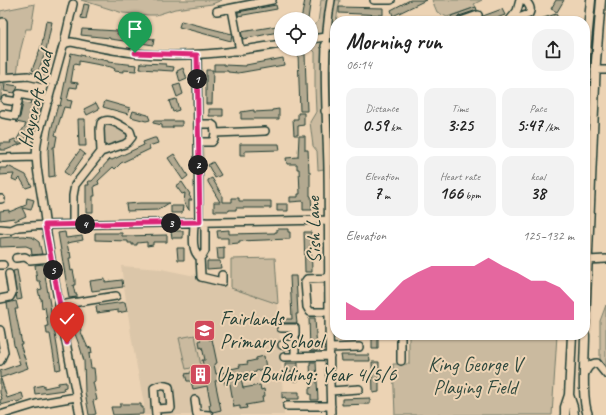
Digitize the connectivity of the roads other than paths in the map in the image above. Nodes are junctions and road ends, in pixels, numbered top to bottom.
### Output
1 (272, 0) edge
2 (331, 0) edge
3 (374, 0) edge
4 (520, 0) edge
5 (525, 0) edge
6 (592, 0) edge
7 (601, 0) edge
8 (388, 3) edge
9 (73, 4) dead end
10 (232, 9) junction
11 (217, 11) dead end
12 (478, 15) dead end
13 (475, 16) edge
14 (514, 16) edge
15 (524, 16) edge
16 (590, 16) edge
17 (3, 22) dead end
18 (326, 37) junction
19 (318, 38) edge
20 (66, 43) junction
21 (274, 45) edge
22 (325, 46) junction
23 (330, 46) edge
24 (240, 51) junction
25 (197, 55) junction
26 (595, 70) junction
27 (606, 70) edge
28 (4, 78) edge
29 (54, 82) junction
30 (5, 100) dead end
31 (49, 100) junction
32 (18, 102) junction
33 (330, 109) edge
34 (325, 111) junction
35 (3, 114) dead end
36 (198, 124) junction
37 (265, 131) dead end
38 (215, 133) junction
39 (198, 142) junction
40 (101, 152) junction
41 (36, 157) junction
42 (0, 158) edge
43 (330, 158) edge
44 (330, 203) edge
45 (590, 206) edge
46 (328, 220) junction
47 (200, 222) junction
48 (74, 224) junction
49 (45, 225) junction
50 (0, 229) edge
51 (200, 256) junction
52 (16, 258) dead end
53 (51, 258) junction
54 (606, 259) edge
55 (590, 260) edge
56 (9, 274) dead end
57 (222, 275) dead end
58 (330, 278) joint
59 (116, 296) dead end
60 (0, 299) edge
61 (330, 303) edge
62 (60, 306) junction
63 (329, 312) junction
64 (281, 328) dead end
65 (0, 330) edge
66 (401, 340) edge
67 (572, 340) edge
68 (585, 340) edge
69 (295, 344) junction
70 (282, 345) dead end
71 (359, 347) dead end
72 (330, 348) junction
73 (295, 356) junction
74 (330, 356) junction
75 (284, 357) dead end
76 (402, 360) dead end
77 (0, 361) edge
78 (606, 374) edge
79 (584, 375) junction
80 (359, 389) dead end
81 (331, 391) junction
82 (569, 395) junction
83 (76, 397) junction
84 (195, 400) dead end
85 (287, 406) dead end
86 (331, 406) junction
87 (0, 415) edge
88 (80, 415) edge
89 (197, 415) edge
90 (209, 415) edge
91 (331, 415) edge
92 (566, 415) edge
93 (574, 415) edge
94 (588, 415) edge

1 - 10 street
2 - 18 street, Sish Lane
3 - 8 street
4 - 14 street
5 - 15 street
6 - 16 main road
7 - 26 main road
9 - 20 street, Haycroft Road
10 - 11 street
10 - 24 street
12 - 13 street
17 - 28 street
18 - 19 street
18 - 22 street, Sish Lane
20 - 25 street
20 - 29 street, Haycroft Road
21 - 24 street
22 - 23 street
22 - 34 street, Sish Lane
24 - 25 street
25 - 36 street
26 - 27 street
26 - 45 main road
28 - 29 street
29 - 31 street, Haycroft Road
30 - 32 street
31 - 32 street
31 - 41 street, Haycroft Road
32 - 35 street
33 - 34 street
34 - 43 street, Sish Lane
36 - 38 street
36 - 39 street
37 - 38 street
38 - 39 street
39 - 47 street
40 - 40 street
40 - 48 street
41 - 42 street
41 - 49 street, Haycroft Road
44 - 46 street, Sish Lane
46 - 47 street
46 - 58 street, Sish Lane
47 - 48 street
47 - 51 street
47 - 51 street
48 - 49 street
49 - 50 street
49 - 53 street, Haycroft Road
51 - 57 street
52 - 53 street
53 - 62 street, Haycroft Road
54 - 55 street
56 - 60 street
58 - 63 street
59 - 62 street
61 - 63 street, Sish Lane
62 - 83 street, Haycroft Road
63 - 72 street, Sish Lane
64 - 69 street
65 - 77 street
66 - 76 street
67 - 82 main road
68 - 79 main road
69 - 70 street
69 - 73 street
71 - 72 street
72 - 74 street, Sish Lane
73 - 74 street
73 - 75 street
74 - 81 street, Sish Lane
78 - 79 street
79 - 94 main road
80 - 81 street
81 - 86 street, Sish Lane
82 - 92 main road
82 - 93 main road
83 - 87 street
83 - 88 street, Haycroft Road
84 - 89 street
85 - 86 street
86 - 91 street, Sish Lane
89 - 90 street

